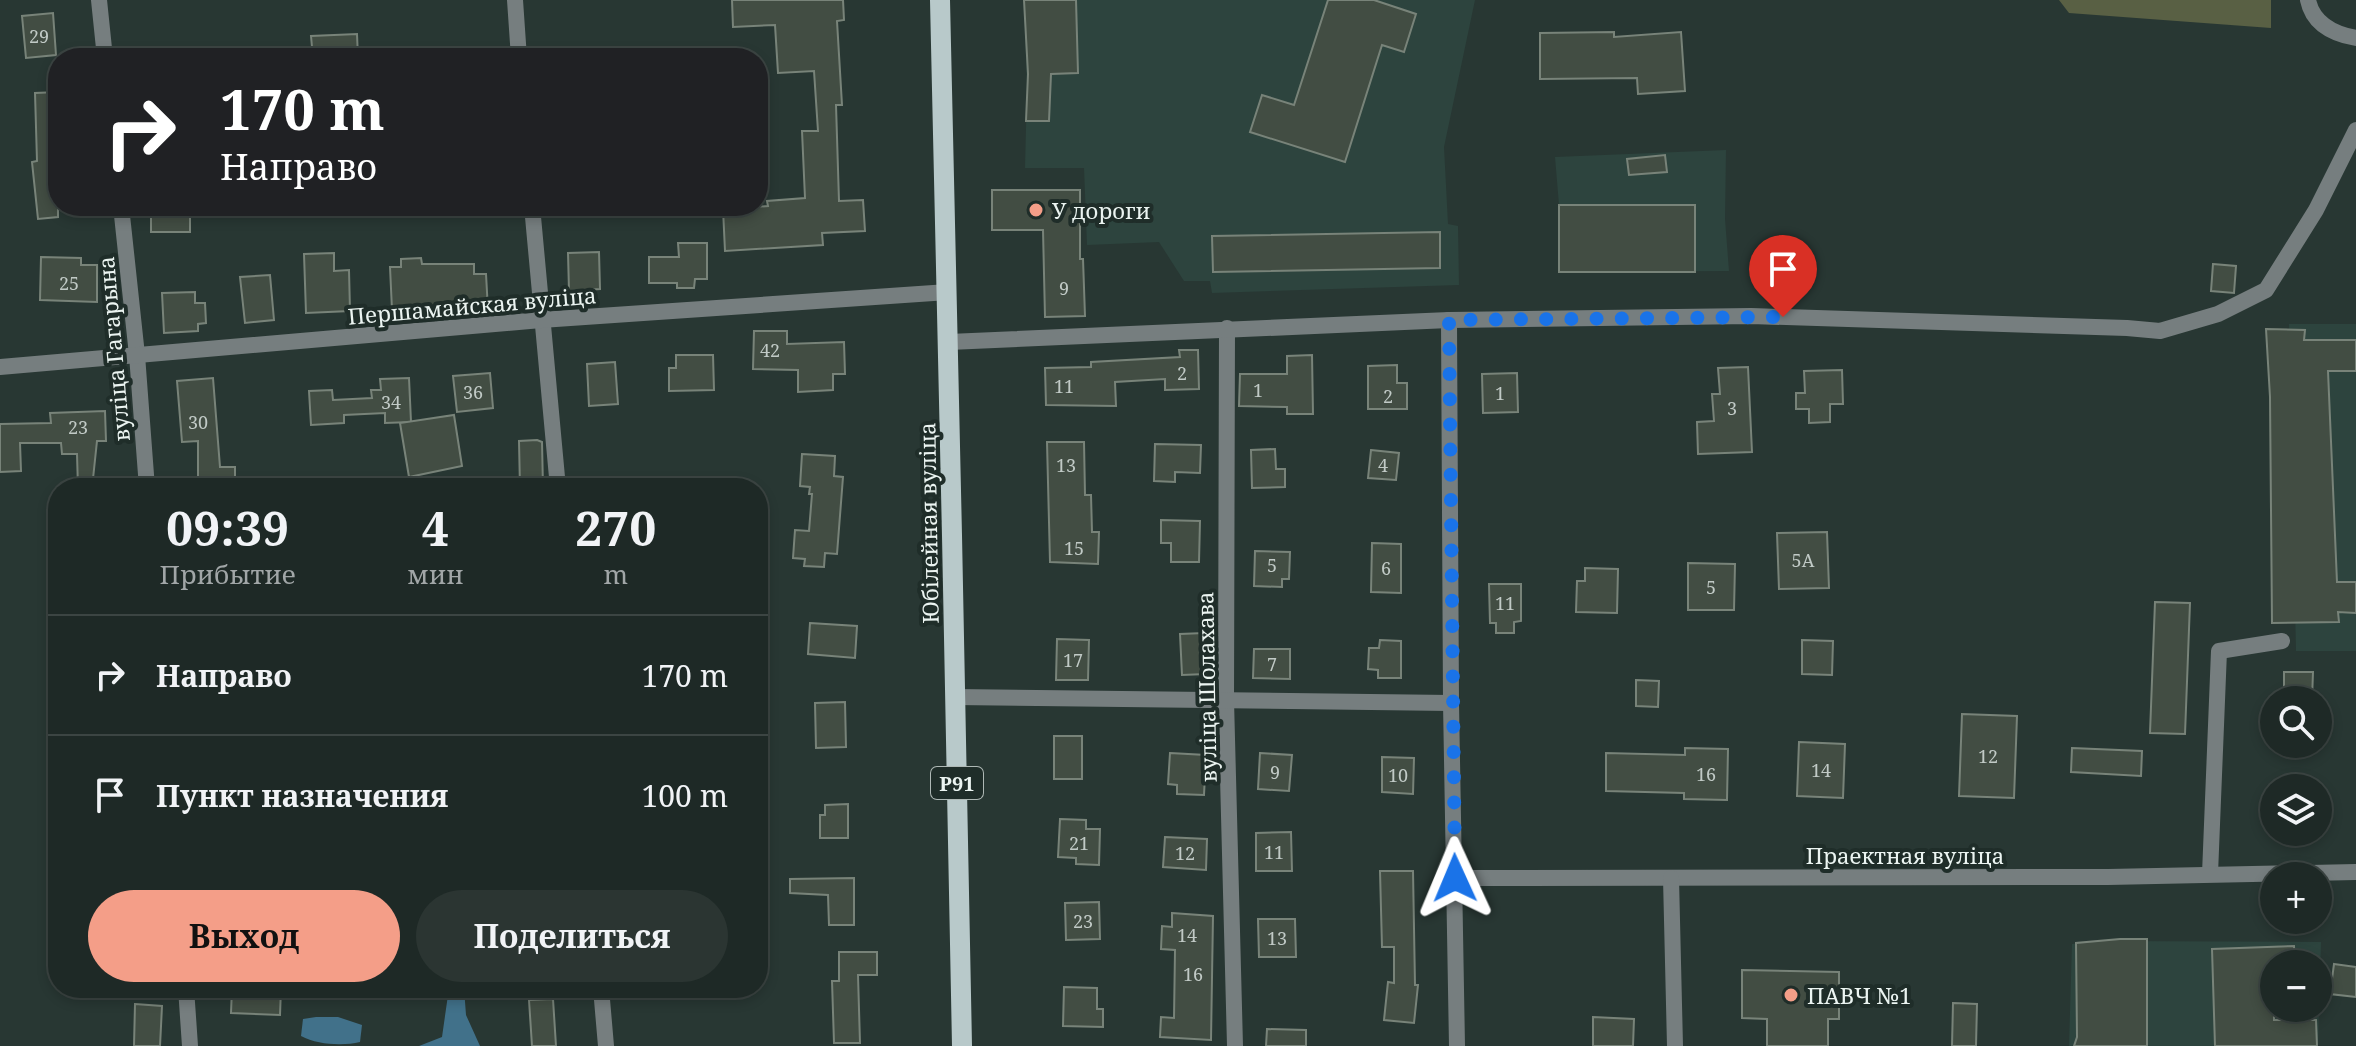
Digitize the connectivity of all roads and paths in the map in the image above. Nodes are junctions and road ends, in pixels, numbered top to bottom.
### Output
1 (99, 0) edge
2 (515, 0) edge
3 (940, 0) edge
4 (2308, 0) edge
5 (2356, 38) edge
6 (104, 48) edge
7 (518, 48) edge
8 (2356, 130) edge
9 (122, 216) edge
10 (533, 216) edge
11 (948, 292) junction
12 (541, 320) junction
13 (1449, 320) junction
14 (1227, 328) junction
15 (949, 342) junction
16 (137, 355) junction
17 (0, 367) edge
18 (146, 478) edge
19 (557, 478) edge
20 (2282, 641) dead end
21 (955, 697) junction
22 (1226, 700) junction
23 (1451, 703) junction
24 (2356, 872) edge
25 (2210, 874) junction
26 (1455, 878) junction
27 (1671, 878) junction
28 (187, 998) edge
29 (602, 998) edge
30 (190, 1046) edge
31 (606, 1046) edge
32 (962, 1046) edge
33 (1235, 1046) edge
34 (1457, 1046) edge
35 (1675, 1046) edge

1 - 6 street
2 - 7 street
3 - 11 main road, Юбілейная вуліца / Р91
4 - 5 street
8 - 13 street
9 - 16 street, вуліца Гагарына
10 - 12 street
11 - 12 street, Першамайская вуліца
11 - 15 main road, Юбілейная вуліца / Р91
12 - 16 street, Першамайская вуліца
12 - 19 street
13 - 14 street
13 - 23 street
14 - 15 street
14 - 22 street, вуліца Шолахава
15 - 21 main road, Юбілейная вуліца / Р91
16 - 17 street, Першамайская вуліца
16 - 18 street, вуліца Гагарына
20 - 25 street
21 - 22 street
21 - 32 main road, Юбілейная вуліца / Р91
22 - 23 street
22 - 33 street, вуліца Шолахава
23 - 26 street
24 - 25 street, Праектная вуліца
25 - 27 street, Праектная вуліца
26 - 27 street, Праектная вуліца
26 - 34 street
27 - 35 street
28 - 30 street
29 - 31 street

